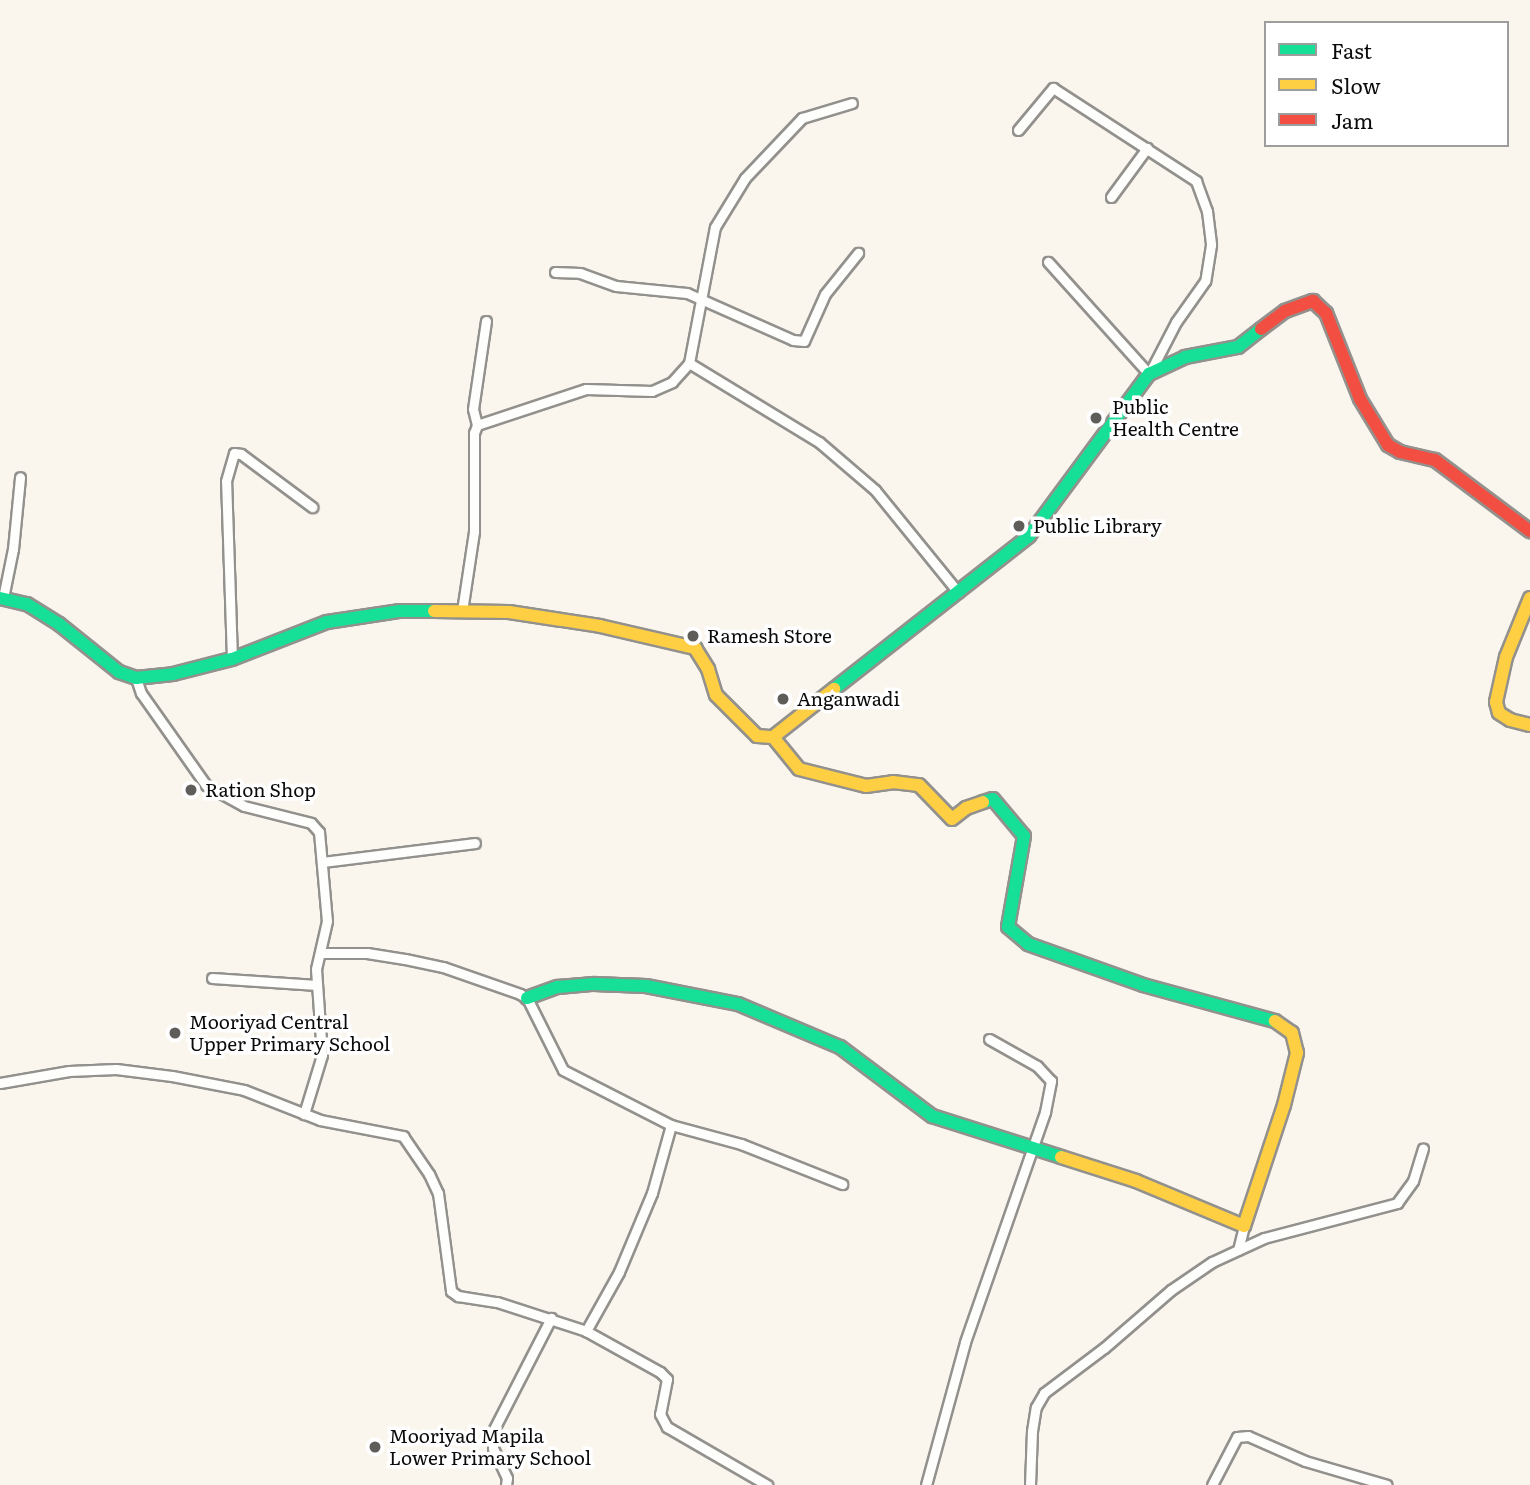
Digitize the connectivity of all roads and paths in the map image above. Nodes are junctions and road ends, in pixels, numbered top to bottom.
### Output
1 (852, 103) dead end
2 (1018, 130) dead end
3 (1147, 148) junction
4 (1111, 197) dead end
5 (858, 253) dead end
6 (1048, 262) dead end
7 (555, 272) dead end
8 (700, 297) junction
9 (486, 321) dead end
10 (689, 362) junction
11 (1149, 374) junction
12 (477, 425) junction
13 (20, 477) dead end
14 (312, 507) dead end
15 (1530, 531) edge
16 (958, 592) junction
17 (1, 598) edge
18 (1530, 598) edge
19 (462, 611) junction
20 (232, 659) junction
21 (136, 678) junction
22 (1530, 725) edge
23 (774, 737) junction
24 (475, 843) dead end
25 (323, 862) junction
26 (320, 953) junction
27 (212, 978) dead end
28 (317, 985) junction
29 (527, 998) junction
30 (989, 1039) dead end
31 (0, 1083) edge
32 (304, 1114) junction
33 (671, 1125) junction
34 (1423, 1149) dead end
35 (1031, 1150) junction
36 (842, 1184) dead end
37 (1244, 1226) junction
38 (1238, 1250) junction
39 (551, 1318) junction
40 (586, 1331) junction
41 (506, 1485) edge
42 (767, 1485) edge
43 (926, 1485) edge
44 (1030, 1485) edge
45 (1212, 1485) edge
46 (1387, 1485) edge

1 - 8 street
2 - 3 street
3 - 4 street
3 - 11 street
5 - 8 street
6 - 11 street
7 - 8 street
8 - 10 street
9 - 12 street
10 - 12 street
10 - 16 street
11 - 15 main road
11 - 16 main road
12 - 19 street
13 - 17 street
14 - 20 street
16 - 23 main road
17 - 21 main road
18 - 22 main road
19 - 20 main road
19 - 23 main road
20 - 21 main road
21 - 25 street
23 - 37 main road
24 - 25 street
25 - 26 street
26 - 28 street
26 - 29 street
27 - 28 street
28 - 32 street
29 - 33 street
29 - 35 main road
30 - 35 street
31 - 32 street
32 - 39 street
33 - 36 street
33 - 40 street
34 - 38 street
35 - 37 main road
35 - 43 street
37 - 38 street
38 - 44 street
39 - 40 street
39 - 41 street
40 - 42 street
45 - 46 street

